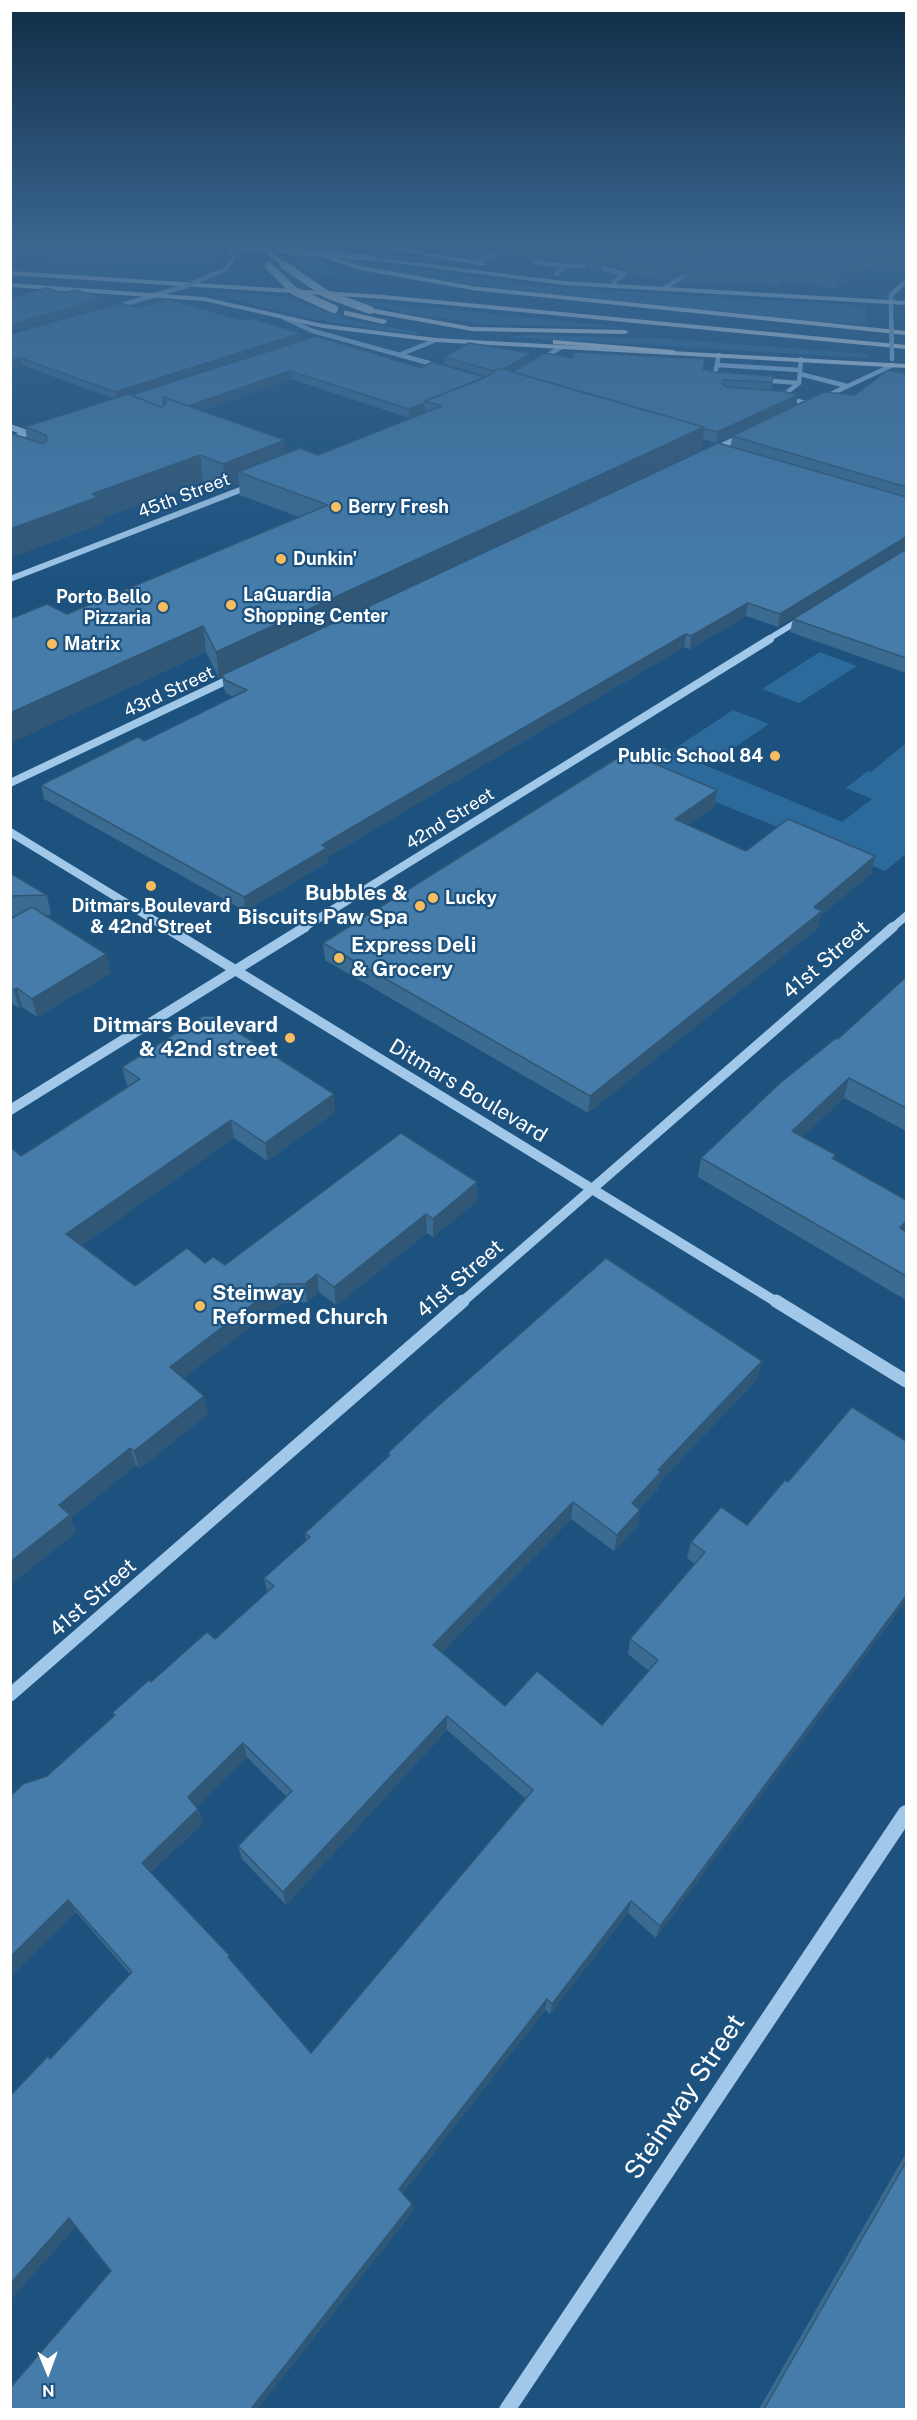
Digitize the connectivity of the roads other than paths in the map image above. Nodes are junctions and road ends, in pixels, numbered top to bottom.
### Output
1 (801, 359) edge
2 (417, 360) edge
3 (541, 360) edge
4 (718, 360) edge
5 (830, 360) edge
6 (893, 362) junction
7 (717, 365) junction
8 (906, 366) edge
9 (530, 367) edge
10 (453, 370) edge
11 (800, 372) junction
12 (904, 375) edge
13 (726, 379) edge
14 (756, 380) edge
15 (799, 382) junction
16 (847, 386) junction
17 (771, 396) edge
18 (781, 397) junction
19 (810, 404) junction
20 (800, 408) edge
21 (48, 426) edge
22 (10, 427) edge
23 (752, 432) edge
24 (27, 433) junction
25 (10, 439) edge
26 (706, 449) edge
27 (716, 449) junction
28 (727, 452) edge
29 (258, 483) edge
30 (10, 579) edge
31 (807, 616) edge
32 (241, 674) edge
33 (10, 783) edge
34 (10, 832) edge
35 (906, 916) edge
36 (237, 971) junction
37 (10, 1110) edge
38 (594, 1189) junction
39 (906, 1381) edge
40 (10, 1695) edge
41 (906, 1813) edge
42 (507, 2409) edge

1 - 11 street
2 - 10 street
3 - 9 street
4 - 7 street
5 - 6 main road
6 - 8 main road
6 - 12 street
6 - 16 street
7 - 11 street
7 - 13 street
11 - 15 street
11 - 16 street
14 - 15 street
15 - 18 street
16 - 19 street
17 - 18 street
18 - 19 street
19 - 20 street
21 - 24 street
22 - 24 street
23 - 27 street
24 - 25 street
26 - 27 street
27 - 28 street
29 - 30 street, 45th Street
31 - 36 street, 42nd Street
32 - 33 street, 43rd Street
34 - 36 street, Ditmars Boulevard
35 - 38 street, 41st Street
36 - 37 street, 42nd Street
36 - 38 street, Ditmars Boulevard
38 - 39 street, Ditmars Boulevard
38 - 40 street, 41st Street
41 - 42 street, Steinway Street

